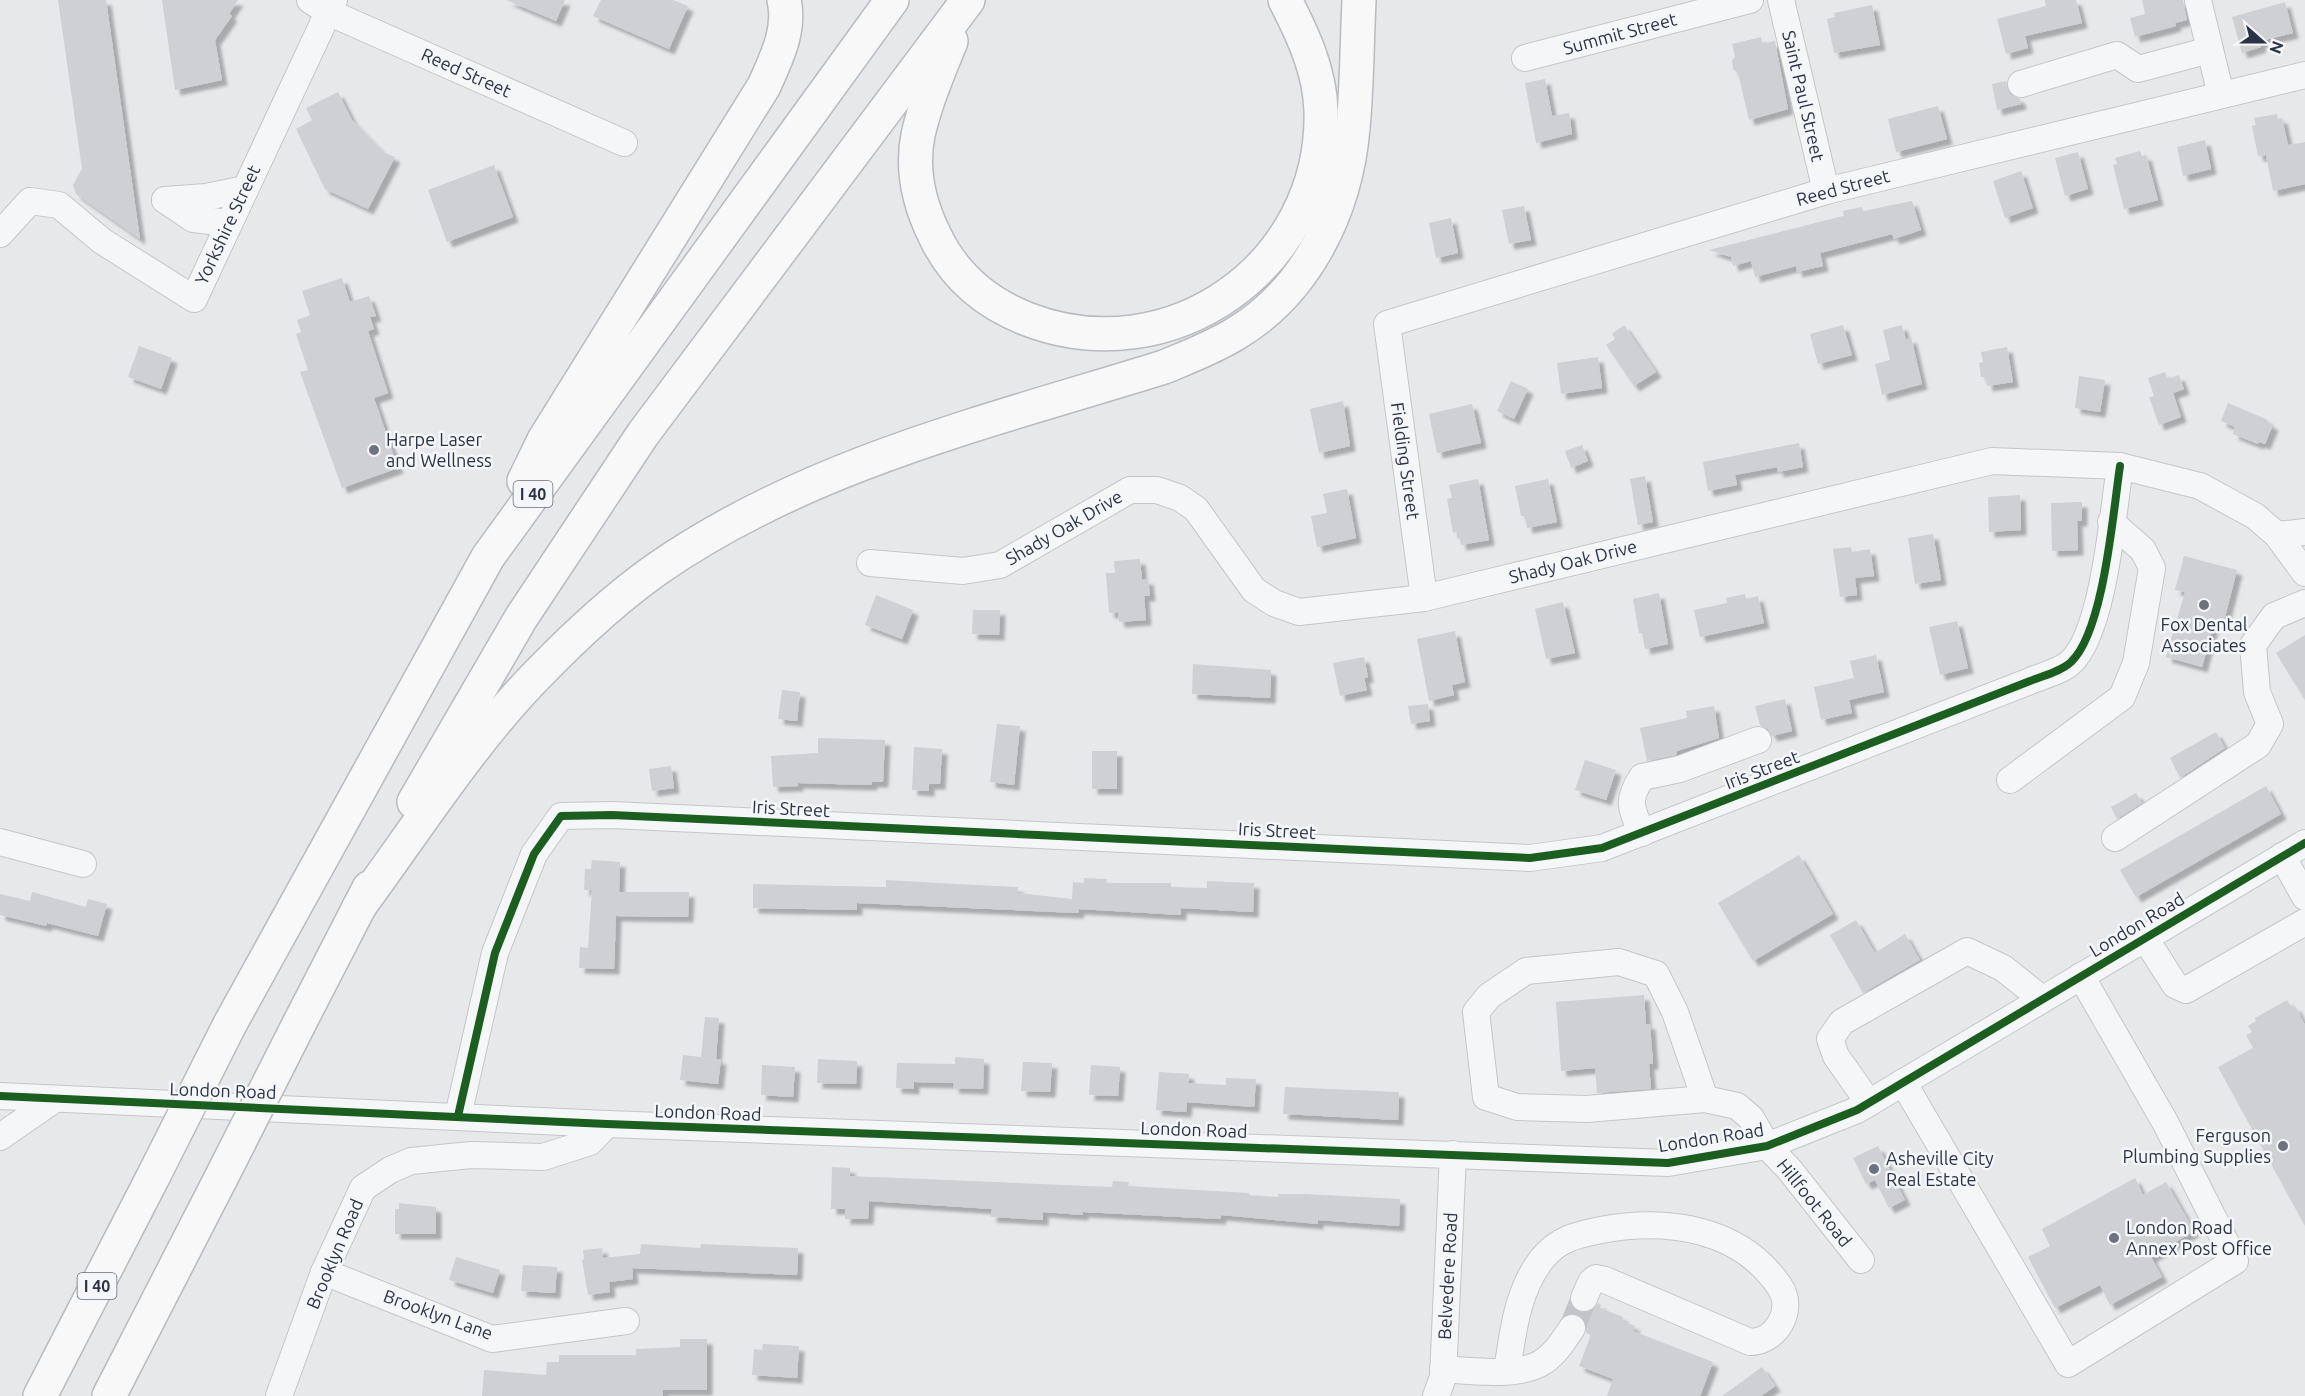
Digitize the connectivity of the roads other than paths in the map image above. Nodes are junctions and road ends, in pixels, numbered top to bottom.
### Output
1 (784, 0) edge
2 (892, 0) edge
3 (1285, 0) edge
4 (1359, 0) edge
5 (1750, 0) edge
6 (1781, 0) edge
7 (2198, 0) edge
8 (967, 2) edge
9 (324, 4) edge
10 (2210, 50) junction
11 (1525, 58) dead end
12 (2305, 75) edge
13 (2021, 84) dead end
14 (2221, 95) junction
15 (624, 143) dead end
16 (245, 189) junction
17 (1826, 191) junction
18 (229, 223) junction
19 (0, 234) edge
20 (1387, 324) joint
21 (2120, 466) junction
22 (2111, 522) junction
23 (2305, 532) edge
24 (2277, 535) junction
25 (488, 557) junction
26 (870, 563) dead end
27 (2305, 573) edge
28 (1424, 598) junction
29 (2305, 603) edge
30 (1758, 740) dead end
31 (2010, 780) dead end
32 (1642, 833) junction
33 (2115, 838) dead end
34 (0, 842) edge
35 (2305, 843) edge
36 (2282, 856) junction
37 (83, 864) dead end
38 (2305, 897) edge
39 (359, 907) junction
40 (2305, 922) edge
41 (2145, 938) junction
42 (2081, 976) junction
43 (2043, 999) junction
44 (1903, 1082) junction
45 (0, 1096) edge
46 (55, 1099) junction
47 (1705, 1100) junction
48 (1869, 1103) junction
49 (458, 1116) junction
50 (607, 1124) junction
51 (0, 1137) edge
52 (1767, 1146) junction
53 (1453, 1154) junction
54 (1861, 1260) dead end
55 (324, 1272) junction
56 (1584, 1298) tunnel mouth
57 (626, 1321) dead end
58 (1572, 1328) tunnel mouth
59 (1443, 1370) junction
60 (1507, 1371) junction
61 (40, 1396) edge
62 (109, 1396) edge
63 (279, 1396) edge
64 (1436, 1396) edge

1 - 25 highway
2 - 25 highway, I 40
3 - 8 highway
4 - 39 highway
5 - 11 street, Summit Street
6 - 17 street, Saint Paul Street
7 - 10 street
8 - 39 highway
9 - 15 street, Reed Street
9 - 16 street, Yorkshire Street
10 - 13 street
10 - 14 street
12 - 14 street, Reed Street
14 - 17 street, Reed Street
16 - 18 street, Yorkshire Street
16 - 18 street
17 - 20 street, Reed Street
18 - 19 street, Yorkshire Street
20 - 28 street, Fielding Street
21 - 22 street, Iris Street
21 - 24 street, Shady Oak Drive
21 - 28 street, Shady Oak Drive
22 - 31 street
22 - 32 street, Iris Street
23 - 24 street
24 - 27 street, Shady Oak Drive
25 - 61 highway, I 40, bridge
26 - 28 street, Shady Oak Drive
29 - 33 street
30 - 32 street
32 - 49 street, Iris Street
34 - 37 street
35 - 36 street, London Road
36 - 38 street
36 - 41 street, London Road
39 - 62 highway, bridge
40 - 41 street
41 - 42 street, London Road
42 - 43 street, London Road
42 - 44 street
43 - 44 street, London Road
43 - 48 street
44 - 48 street, London Road
45 - 46 street, London Road
46 - 49 street, London Road
46 - 51 street
47 - 47 street, Hillfoot Road
47 - 52 street, Hillfoot Road
48 - 52 street, London Road
49 - 50 street, London Road
50 - 53 street, London Road
50 - 55 street, Brooklyn Road
52 - 53 street, London Road
52 - 54 street, Hillfoot Road
53 - 59 street, Belvedere Road
55 - 57 street, Brooklyn Lane
55 - 63 street, Brooklyn Road
56 - 60 street
58 - 60 street
59 - 60 street
59 - 64 street, Belvedere Road

